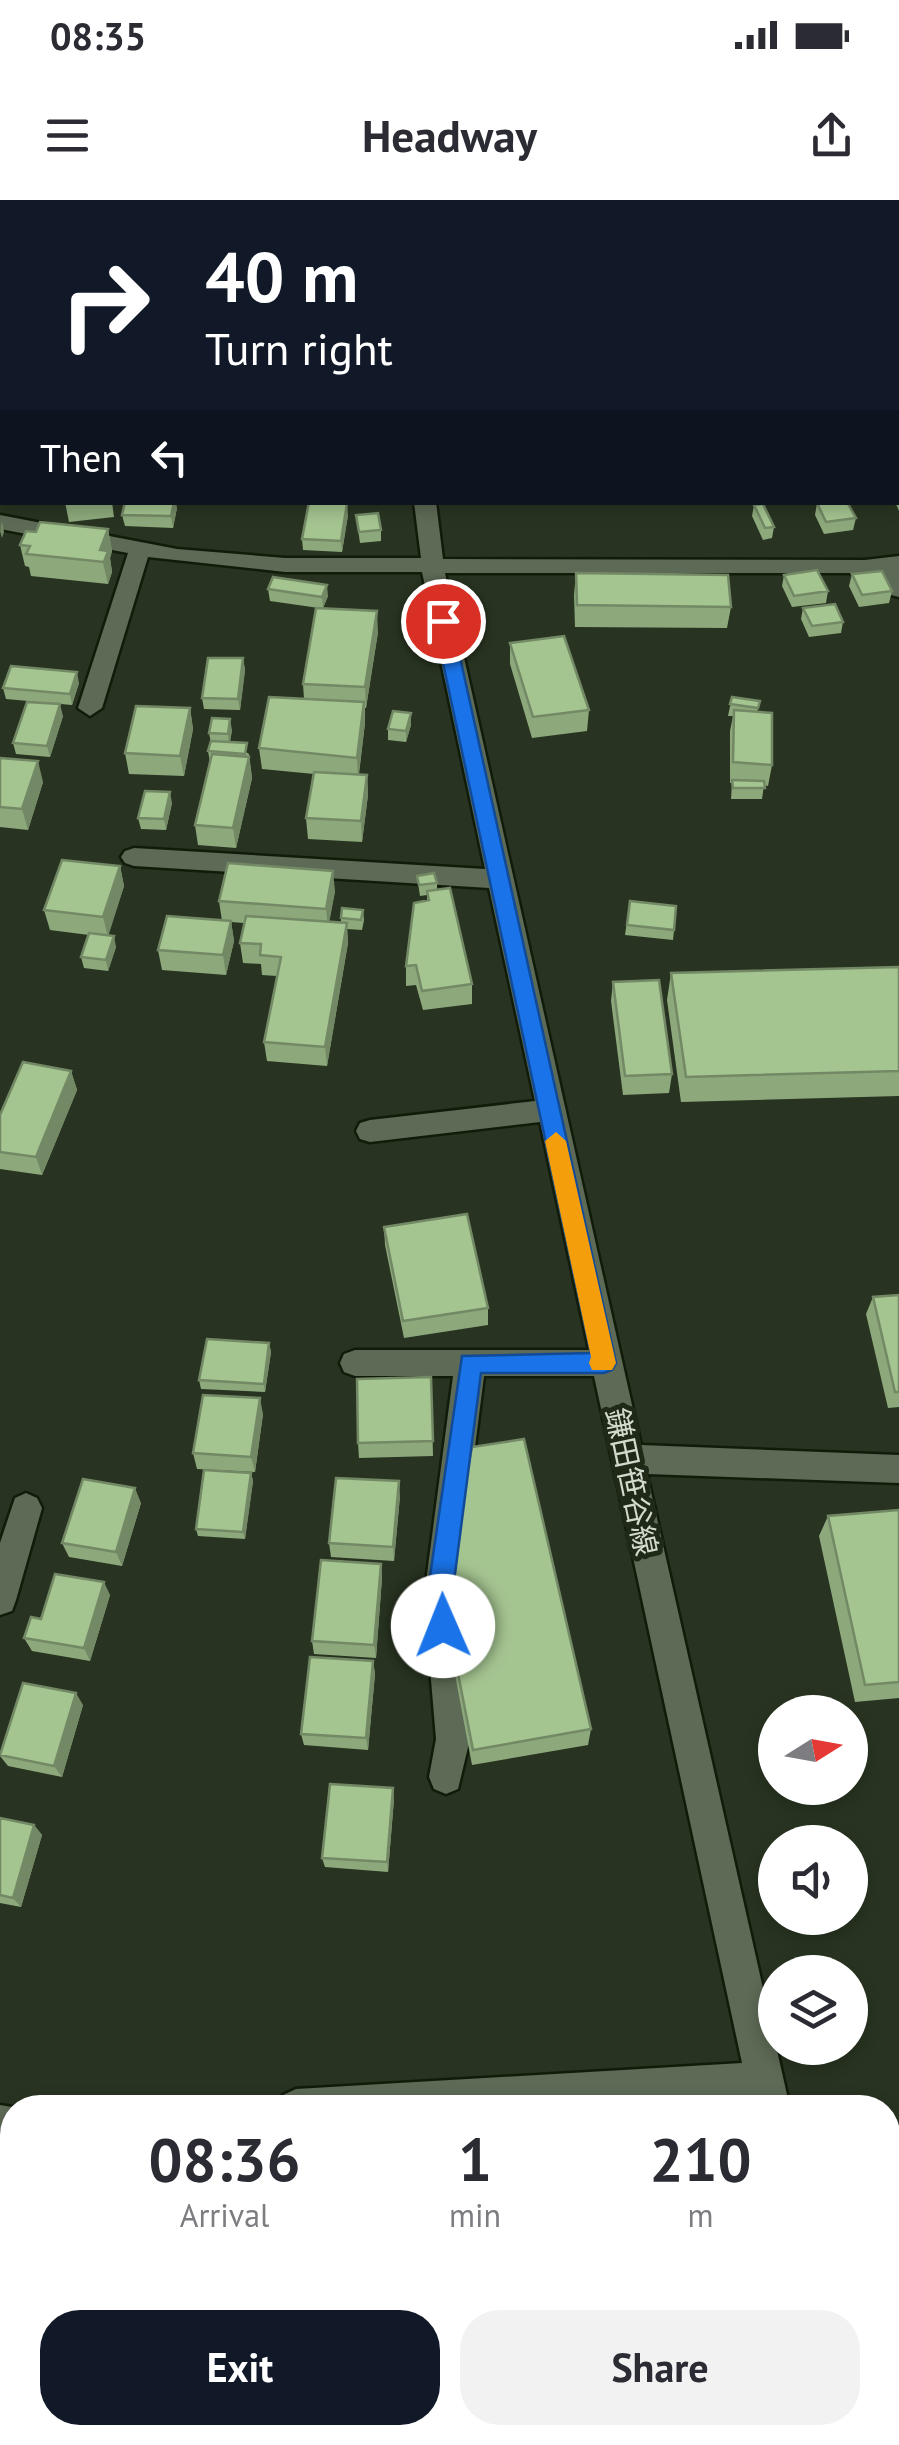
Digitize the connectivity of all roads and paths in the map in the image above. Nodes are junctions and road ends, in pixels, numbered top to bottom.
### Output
1 (424, 505) edge
2 (0, 522) edge
3 (140, 549) junction
4 (891, 564) edge
5 (432, 566) junction
6 (899, 590) edge
7 (90, 708) dead end
8 (134, 857) dead end
9 (499, 879) junction
10 (549, 1110) junction
11 (370, 1131) dead end
12 (355, 1363) dead end
13 (470, 1363) junction
14 (604, 1363) junction
15 (626, 1459) junction
16 (899, 1468) edge
17 (26, 1508) dead end
18 (0, 1600) edge
19 (446, 1777) dead end
20 (767, 2094) edge
21 (733, 2095) edge

1 - 5 street, 鎌田笹谷線
2 - 3 street
3 - 5 street
3 - 7 street
4 - 5 street
4 - 6 street
5 - 9 street, 鎌田笹谷線
8 - 9 street
9 - 10 street, 鎌田笹谷線
10 - 11 street
10 - 14 street, 鎌田笹谷線
12 - 13 street
13 - 14 street
13 - 19 street
14 - 15 street, 鎌田笹谷線
15 - 16 street
15 - 20 street, 鎌田笹谷線
17 - 18 street
20 - 21 street

